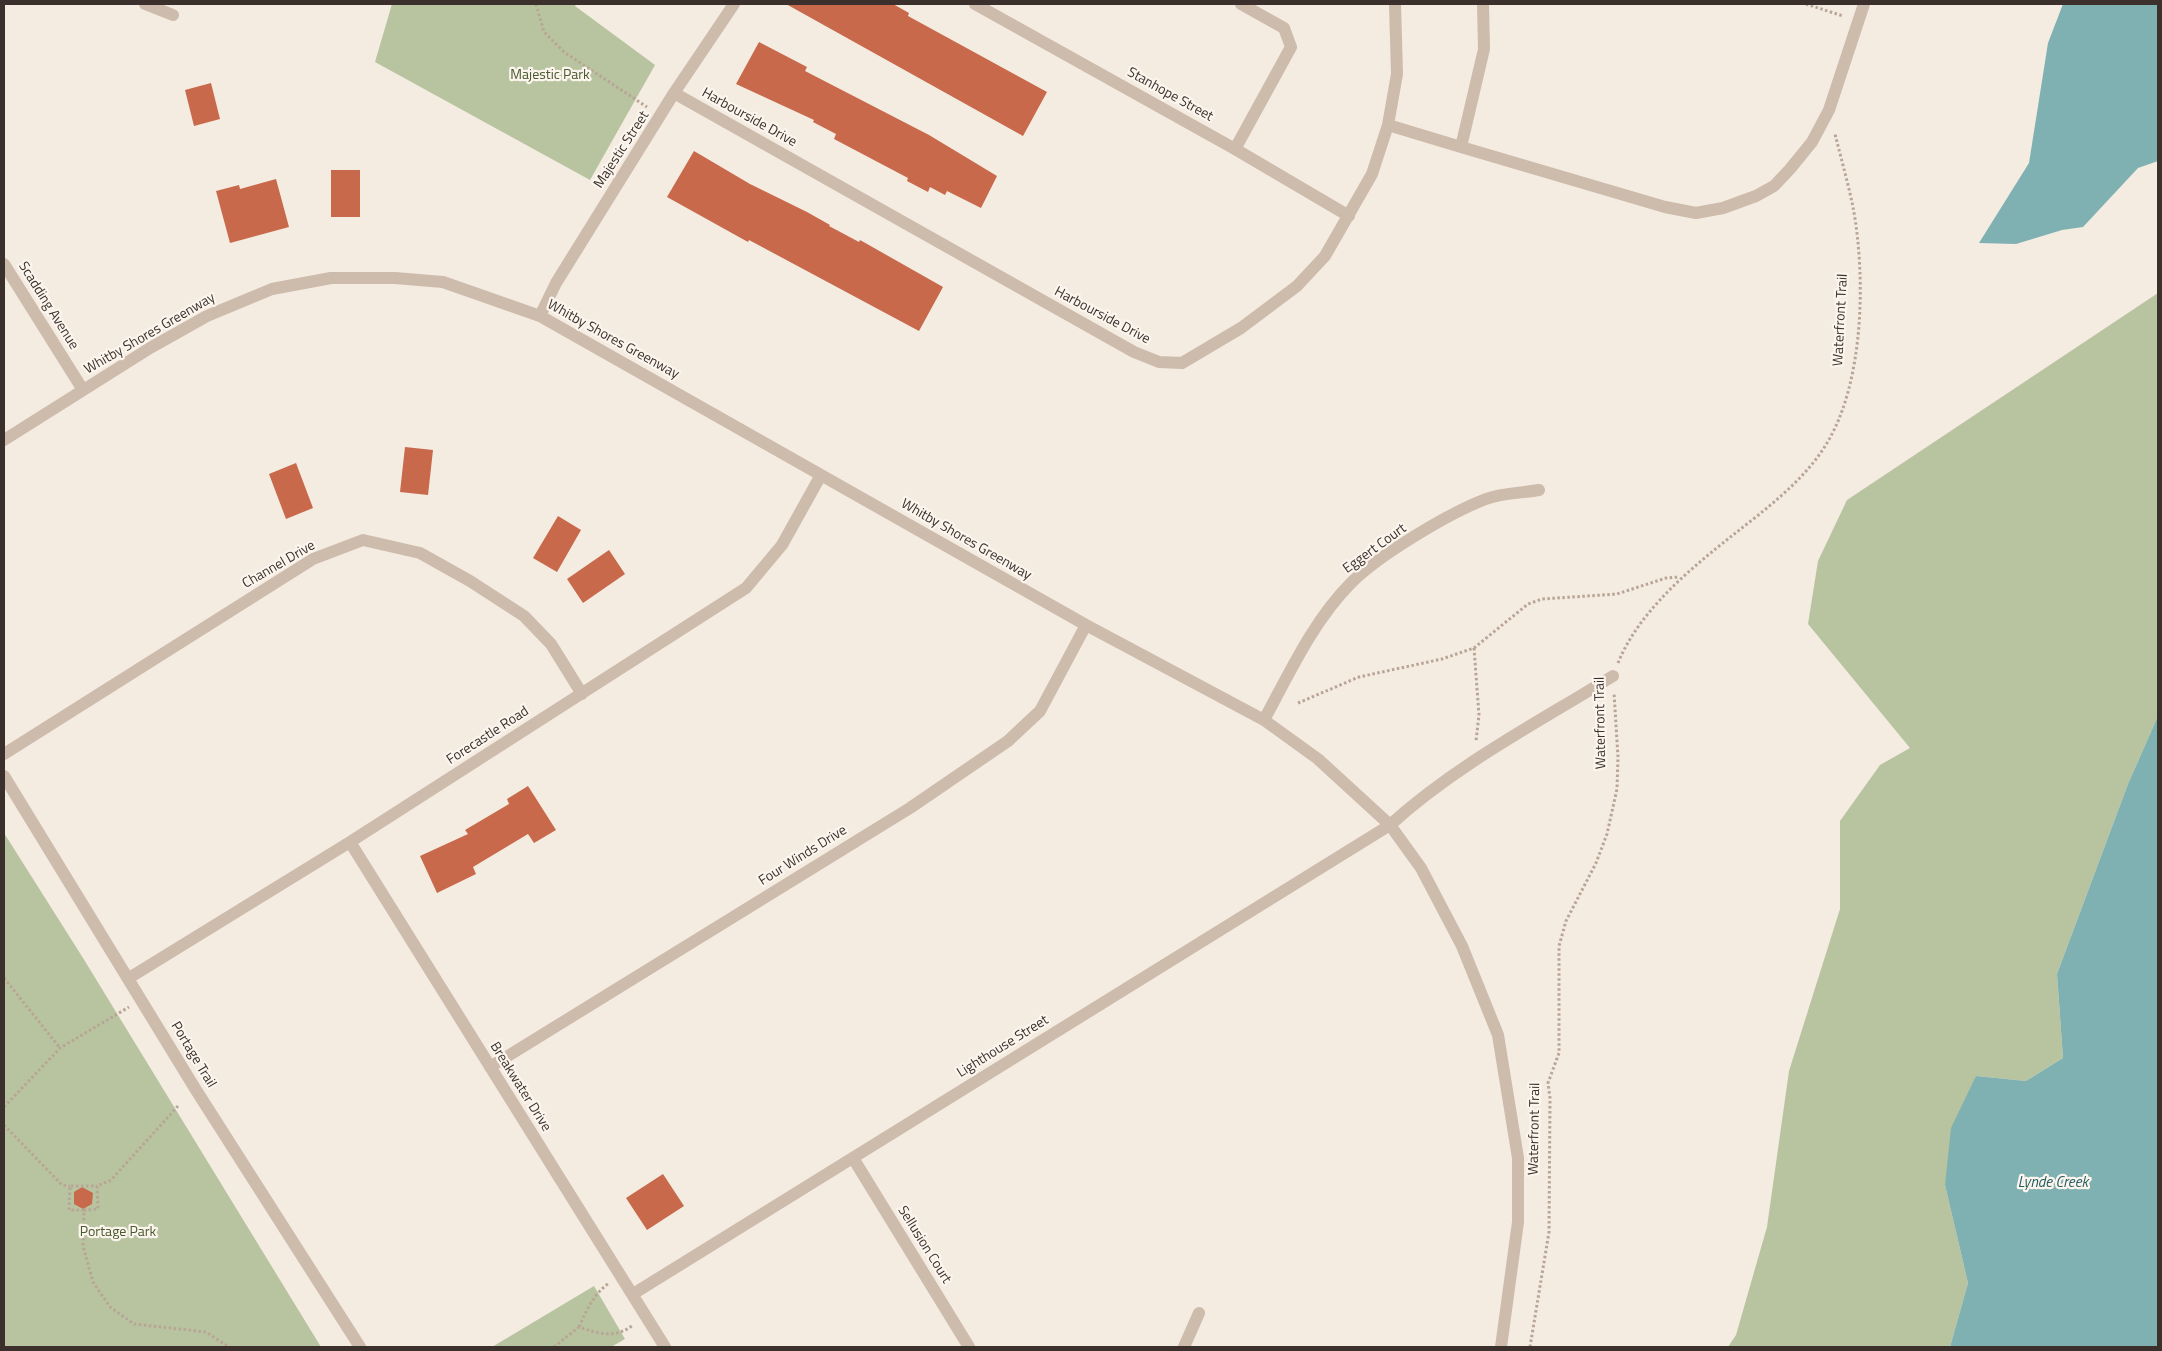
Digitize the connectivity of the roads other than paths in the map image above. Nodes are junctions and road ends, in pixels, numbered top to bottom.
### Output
1 (145, 4) edge
2 (734, 4) edge
3 (975, 4) edge
4 (1242, 4) edge
5 (1395, 4) edge
6 (1483, 4) edge
7 (1864, 4) edge
8 (172, 15) dead end
9 (674, 93) junction
10 (1388, 125) junction
11 (1461, 147) junction
12 (1235, 148) junction
13 (1349, 216) junction
14 (4, 264) edge
15 (540, 316) junction
16 (83, 390) junction
17 (4, 440) edge
18 (821, 475) junction
19 (1538, 490) dead end
20 (1086, 625) junction
21 (1613, 676) road end
22 (582, 694) junction
23 (1264, 720) junction
24 (4, 754) edge
25 (4, 776) edge
26 (1390, 825) junction
27 (350, 842) junction
28 (129, 978) junction
29 (490, 1068) junction
30 (853, 1158) junction
31 (633, 1294) junction
32 (1199, 1313) dead end
33 (360, 1347) edge
34 (665, 1347) edge
35 (970, 1347) edge
36 (1184, 1347) edge
37 (1501, 1347) edge

1 - 8 street
2 - 9 street, Majestic Street
3 - 12 street, Stanhope Street
4 - 12 street
5 - 10 street, Harbourside Drive
6 - 11 street
7 - 11 street
9 - 13 street, Harbourside Drive
9 - 15 street, Majestic Street
10 - 11 street
10 - 13 street, Harbourside Drive
12 - 13 street, Stanhope Street
14 - 16 street, Scadding Avenue
15 - 16 street, Whitby Shores Greenway
15 - 18 street, Whitby Shores Greenway
16 - 17 street, Whitby Shores Greenway
18 - 20 street, Whitby Shores Greenway
18 - 22 street, Forecastle Road
19 - 23 street, Eggert Court
20 - 23 street, Whitby Shores Greenway
20 - 29 street, Four Winds Drive
21 - 26 street, Lighthouse Street
22 - 24 street, Channel Drive
22 - 27 street, Forecastle Road
23 - 26 street, Whitby Shores Greenway
25 - 28 street, Portage Trail
26 - 30 street, Lighthouse Street
26 - 37 street, Whitby Shores Greenway
27 - 28 street, Forecastle Road
27 - 29 street, Breakwater Drive
28 - 33 street, Portage Trail
29 - 31 street, Breakwater Drive
30 - 31 street, Lighthouse Street
30 - 35 street, Sellusion Court
31 - 34 street, Breakwater Drive
32 - 36 street

